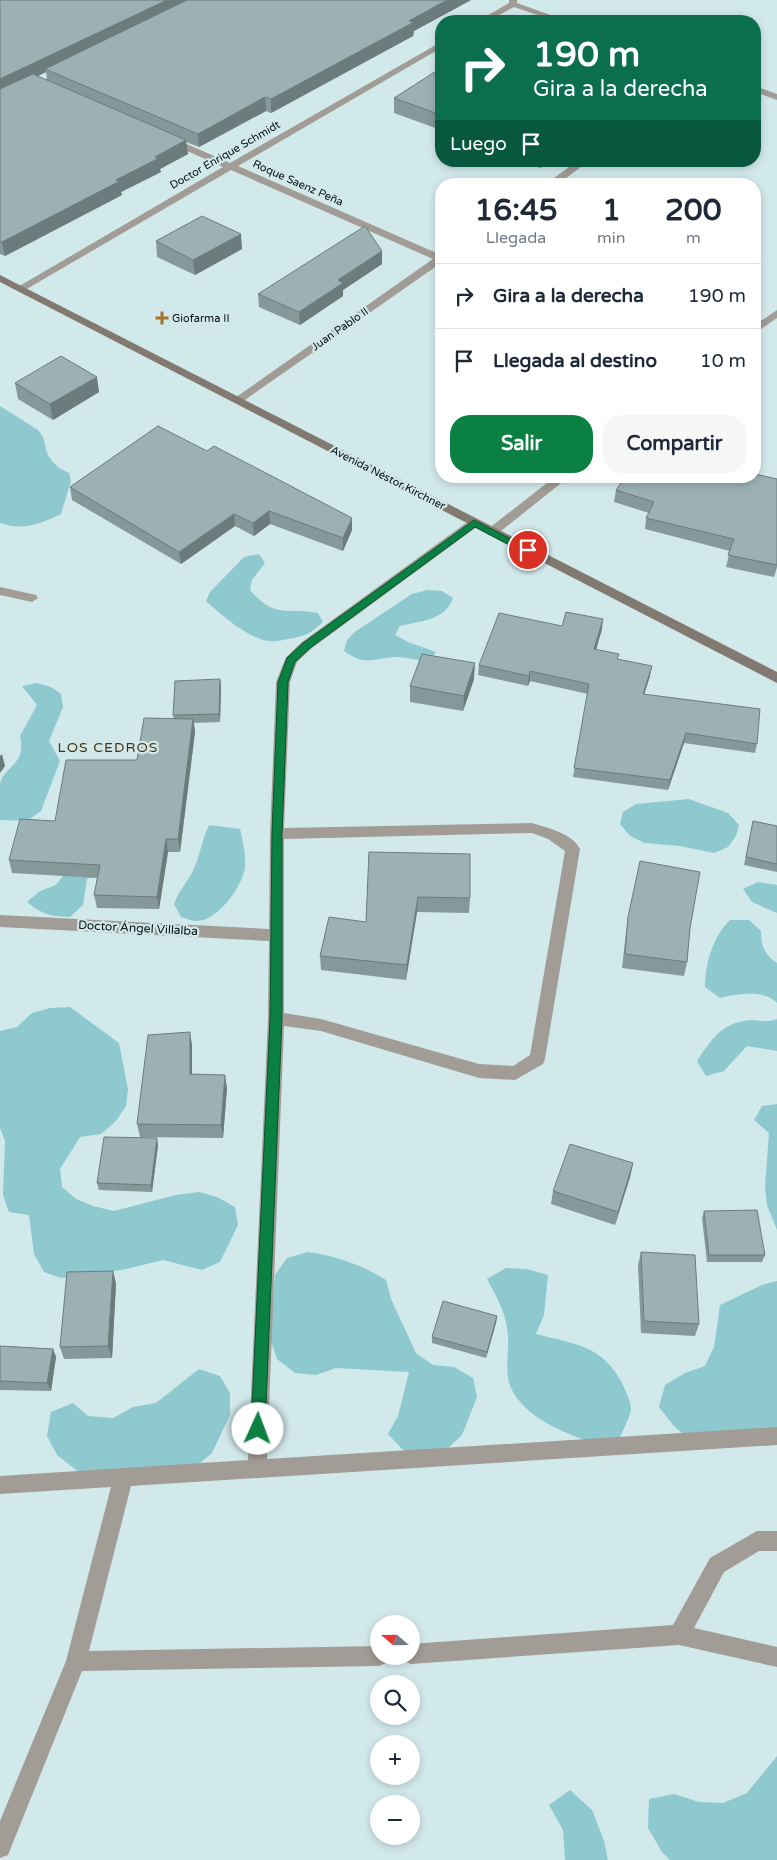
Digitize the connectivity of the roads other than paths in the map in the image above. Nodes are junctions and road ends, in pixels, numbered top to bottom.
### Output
1 (513, 2) edge
2 (492, 15) edge
3 (547, 15) edge
4 (435, 48) edge
5 (761, 91) edge
6 (777, 97) edge
7 (159, 136) edge
8 (230, 166) junction
9 (575, 167) edge
10 (560, 178) edge
11 (435, 256) edge
12 (435, 263) edge
13 (0, 278) edge
14 (21, 288) junction
15 (777, 313) edge
16 (761, 325) edge
17 (238, 400) junction
18 (555, 483) edge
19 (474, 523) junction
20 (492, 532) junction
21 (0, 591) edge
22 (32, 598) dead end
23 (777, 678) edge
24 (277, 834) junction
25 (0, 921) edge
26 (276, 935) junction
27 (276, 1018) junction
28 (777, 1436) edge
29 (257, 1468) junction
30 (123, 1479) junction
31 (0, 1485) edge
32 (777, 1540) edge
33 (679, 1635) junction
34 (420, 1653) edge
35 (370, 1656) edge
36 (777, 1657) edge
37 (76, 1661) junction
38 (0, 1847) edge

1 - 2 street
1 - 3 street
4 - 8 street, Doctor Enrique Schmidt
5 - 6 street
7 - 8 street, Roque Saenz Peña
8 - 11 street, Roque Saenz Peña
8 - 14 street, Doctor Enrique Schmidt
9 - 10 street
12 - 17 street, Juan Pablo II
13 - 14 main road, Avenida Néstor Kirchner
14 - 17 main road, Avenida Néstor Kirchner
15 - 16 street
17 - 19 main road, Avenida Néstor Kirchner
18 - 20 street
19 - 20 main road, Avenida Néstor Kirchner
19 - 24 street
20 - 23 main road, Avenida Néstor Kirchner
21 - 22 street
24 - 26 street
24 - 27 street
25 - 26 street, Doctor Ángel Villalba
26 - 27 street
27 - 29 street
28 - 29 street
29 - 30 street
30 - 31 street
30 - 37 street
32 - 33 street
33 - 34 street
33 - 36 street
35 - 37 street
37 - 38 street

